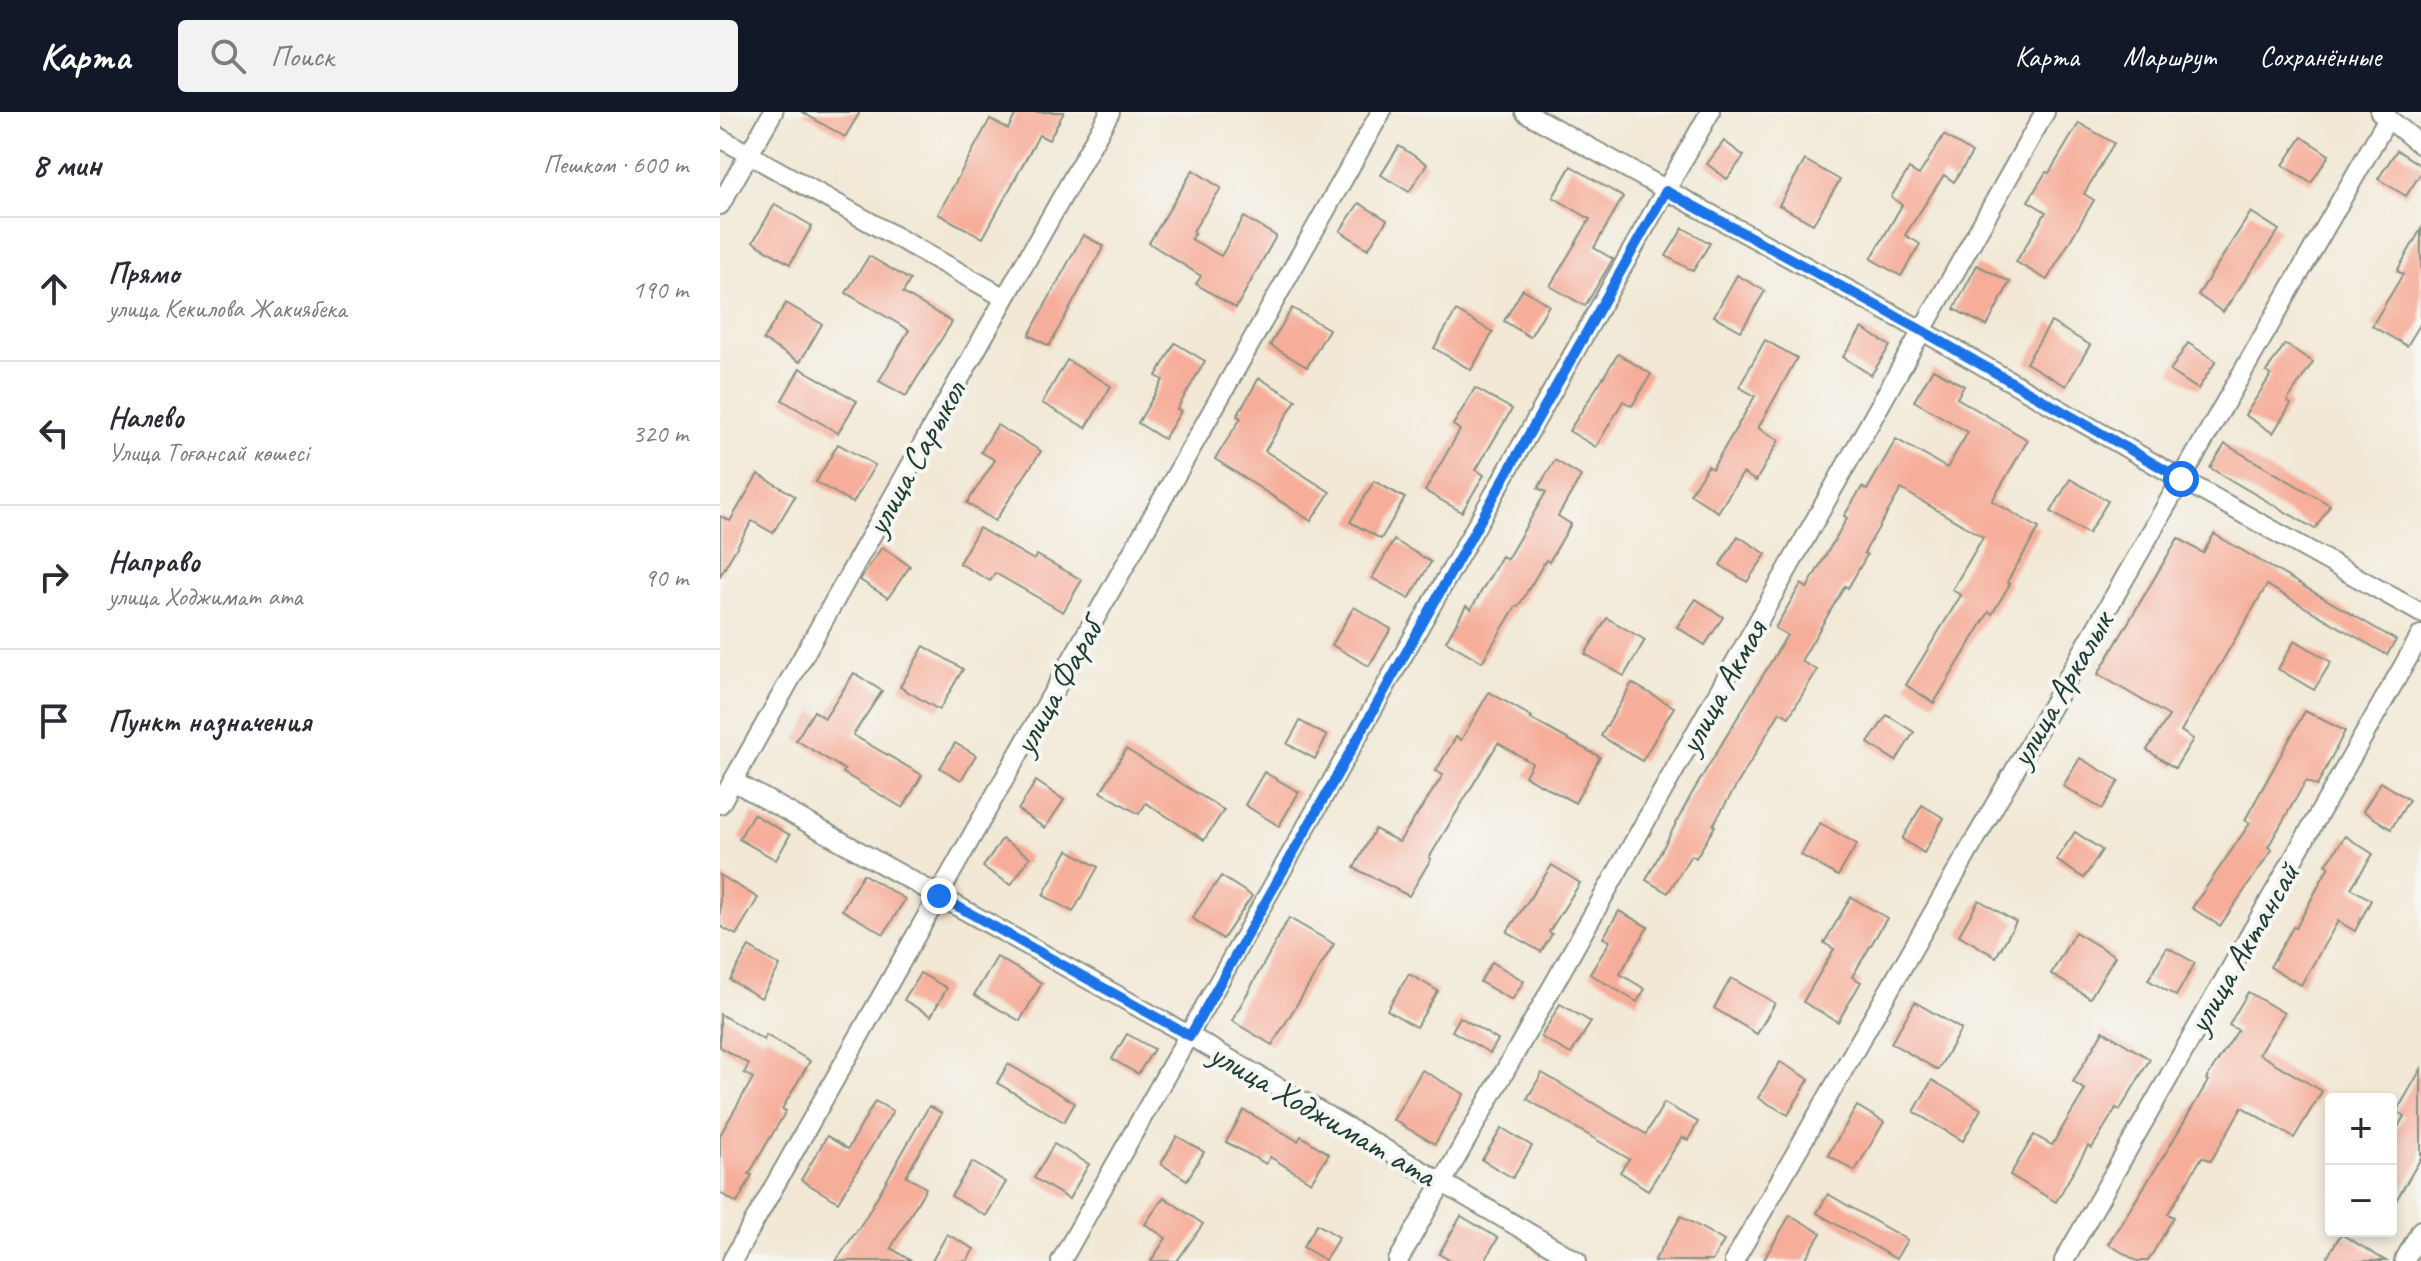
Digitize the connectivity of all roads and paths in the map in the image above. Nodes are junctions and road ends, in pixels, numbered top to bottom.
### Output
1 (773, 112) edge
2 (1110, 112) edge
3 (1381, 112) edge
4 (1525, 112) edge
5 (1710, 112) edge
6 (2045, 112) edge
7 (2384, 115) edge
8 (720, 138) edge
9 (2421, 145) edge
10 (749, 154) junction
11 (1666, 191) junction
12 (720, 205) edge
13 (1005, 298) junction
14 (1921, 330) junction
15 (2181, 479) junction
16 (2421, 613) edge
17 (2421, 635) edge
18 (733, 781) junction
19 (720, 804) edge
20 (939, 896) junction
21 (1190, 1036) junction
22 (1443, 1185) junction
23 (2421, 1230) edge
24 (732, 1261) edge
25 (1061, 1261) edge
26 (1398, 1261) edge
27 (1577, 1261) edge
28 (1734, 1261) edge
29 (2064, 1261) edge
30 (2404, 1261) edge

1 - 10 street
2 - 13 street, улица Сарыкол
3 - 20 street, улица Фараб
4 - 11 street
5 - 11 street
6 - 14 street, улица Акмая
7 - 9 street
7 - 15 street, улица Аркалык
8 - 10 street
10 - 12 street
10 - 13 street
11 - 14 street
11 - 21 street
13 - 18 street, улица Сарыкол
14 - 15 street
14 - 22 street, улица Акмая
15 - 16 street
15 - 28 street, улица Аркалык
17 - 29 street, улица Актансай
18 - 19 street, улица Сарыкол
18 - 20 street, улица Ходжимат ата
20 - 21 street, улица Ходжимат ата
20 - 24 street, улица Фараб
21 - 22 street, улица Ходжимат ата
21 - 25 street
22 - 26 street, улица Акмая
22 - 27 street, улица Ходжимат ата
23 - 30 street

